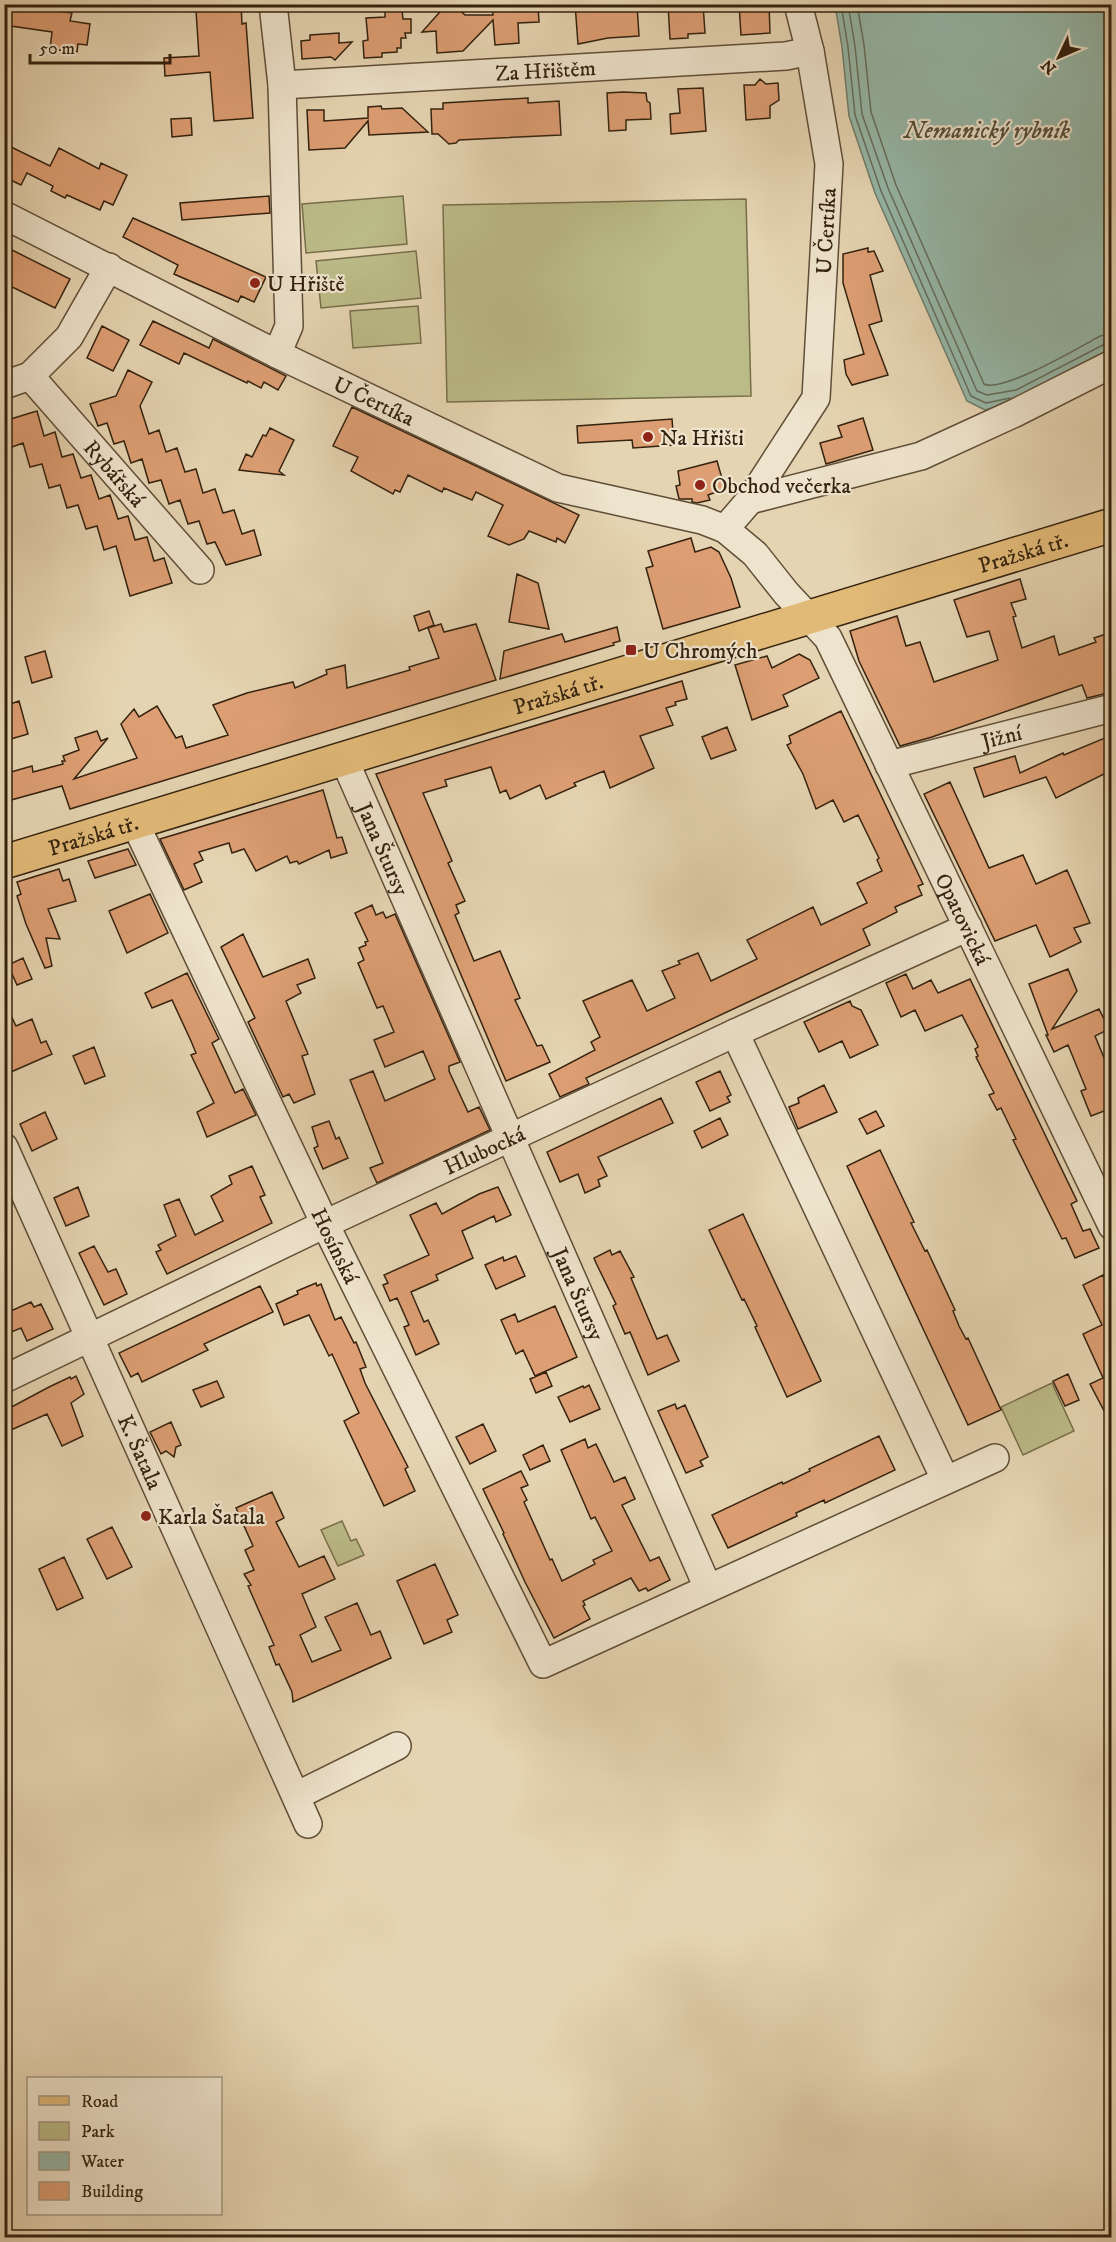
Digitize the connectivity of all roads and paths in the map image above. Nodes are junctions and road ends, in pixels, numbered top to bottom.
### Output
1 (273, 4) edge
2 (798, 4) edge
3 (810, 51) junction
4 (282, 85) junction
5 (4, 215) edge
6 (109, 267) junction
7 (277, 354) junction
8 (1112, 363) edge
9 (30, 376) junction
10 (4, 385) edge
11 (750, 500) junction
12 (1112, 525) edge
13 (725, 529) junction
14 (200, 570) dead end
15 (810, 618) junction
16 (1112, 708) edge
17 (344, 759) junction
18 (889, 765) junction
19 (134, 821) junction
20 (8, 863) edge
21 (968, 927) junction
22 (735, 1033) junction
23 (512, 1138) junction
24 (4, 1147) edge
25 (1109, 1215) edge
26 (325, 1224) junction
27 (90, 1338) junction
28 (4, 1379) edge
29 (995, 1458) dead end
30 (945, 1479) junction
31 (708, 1588) junction
32 (397, 1746) dead end
33 (296, 1796) junction
34 (308, 1824) dead end

1 - 4 street
2 - 3 street, U Čertíka
3 - 4 street, Za Hřištěm
3 - 11 street, U Čertíka
4 - 7 street
5 - 6 street, U Čertíka
6 - 7 street, U Čertíka
6 - 9 street
7 - 13 street, U Čertíka
8 - 11 street
9 - 10 street
9 - 14 street, Rybářská
11 - 13 street, U Čertíka
12 - 15 main road, Pražská tř.
13 - 15 street, Opatovická
15 - 17 main road, Pražská tř.
15 - 18 street, Opatovická
16 - 18 street, Jižní
17 - 19 main road, Pražská tř.
17 - 23 street, Jana Štursy
18 - 21 street, Opatovická
19 - 20 main road, Pražská tř.
19 - 26 street, Hosínská
21 - 22 street, Hlubocká
21 - 25 street, Opatovická
22 - 23 street, Hlubocká
22 - 30 street
23 - 26 street, Hlubocká
23 - 31 street, Jana Štursy
24 - 27 street, K. Šatala
26 - 27 street, Hlubocká
26 - 31 street, Hosínská
27 - 28 street, Hlubocká
27 - 33 street, K. Šatala
29 - 30 street
30 - 31 street
32 - 33 street
33 - 34 street, K. Šatala

